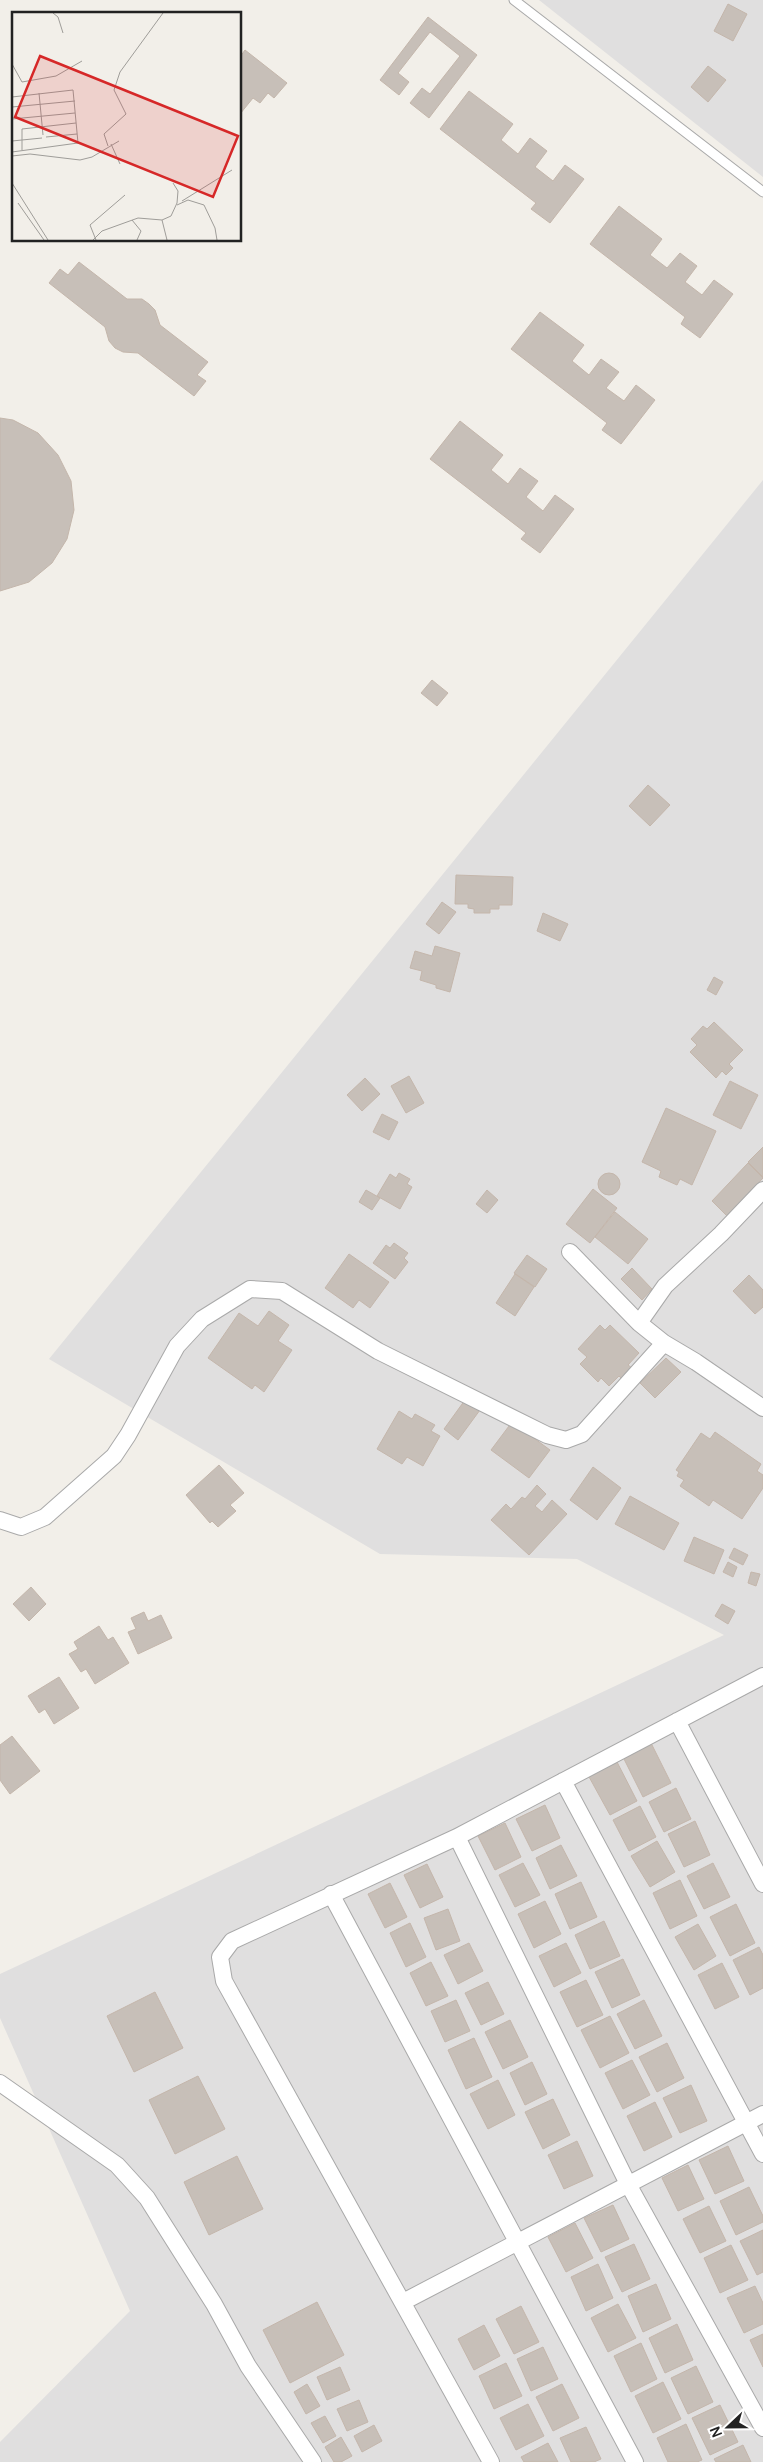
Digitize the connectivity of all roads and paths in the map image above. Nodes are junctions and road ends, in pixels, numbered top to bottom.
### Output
1 (514, 0) edge
2 (763, 192) edge
3 (763, 1190) edge
4 (570, 1252) dead end
5 (638, 1323) junction
6 (664, 1343) junction
7 (763, 1408) edge
8 (0, 1520) edge
9 (763, 1676) edge
10 (677, 1721) junction
11 (563, 1781) junction
12 (457, 1837) junction
13 (763, 1884) edge
14 (331, 1894) junction
15 (0, 2083) edge
16 (763, 2114) edge
17 (747, 2122) junction
18 (763, 2154) edge
19 (628, 2184) junction
20 (517, 2242) junction
21 (402, 2302) junction
22 (763, 2428) edge
23 (313, 2462) edge
24 (491, 2462) edge
25 (635, 2462) edge

1 - 2 lane
3 - 5 street
4 - 5 street
5 - 6 street
6 - 7 street
6 - 8 street
9 - 10 street
10 - 11 street
10 - 13 street
11 - 12 street
11 - 17 street
12 - 14 street
12 - 19 street
14 - 20 street
14 - 21 street
15 - 23 street
16 - 17 street
17 - 18 street
17 - 19 street
19 - 20 street
19 - 22 street
20 - 21 street
20 - 25 street
21 - 24 street

